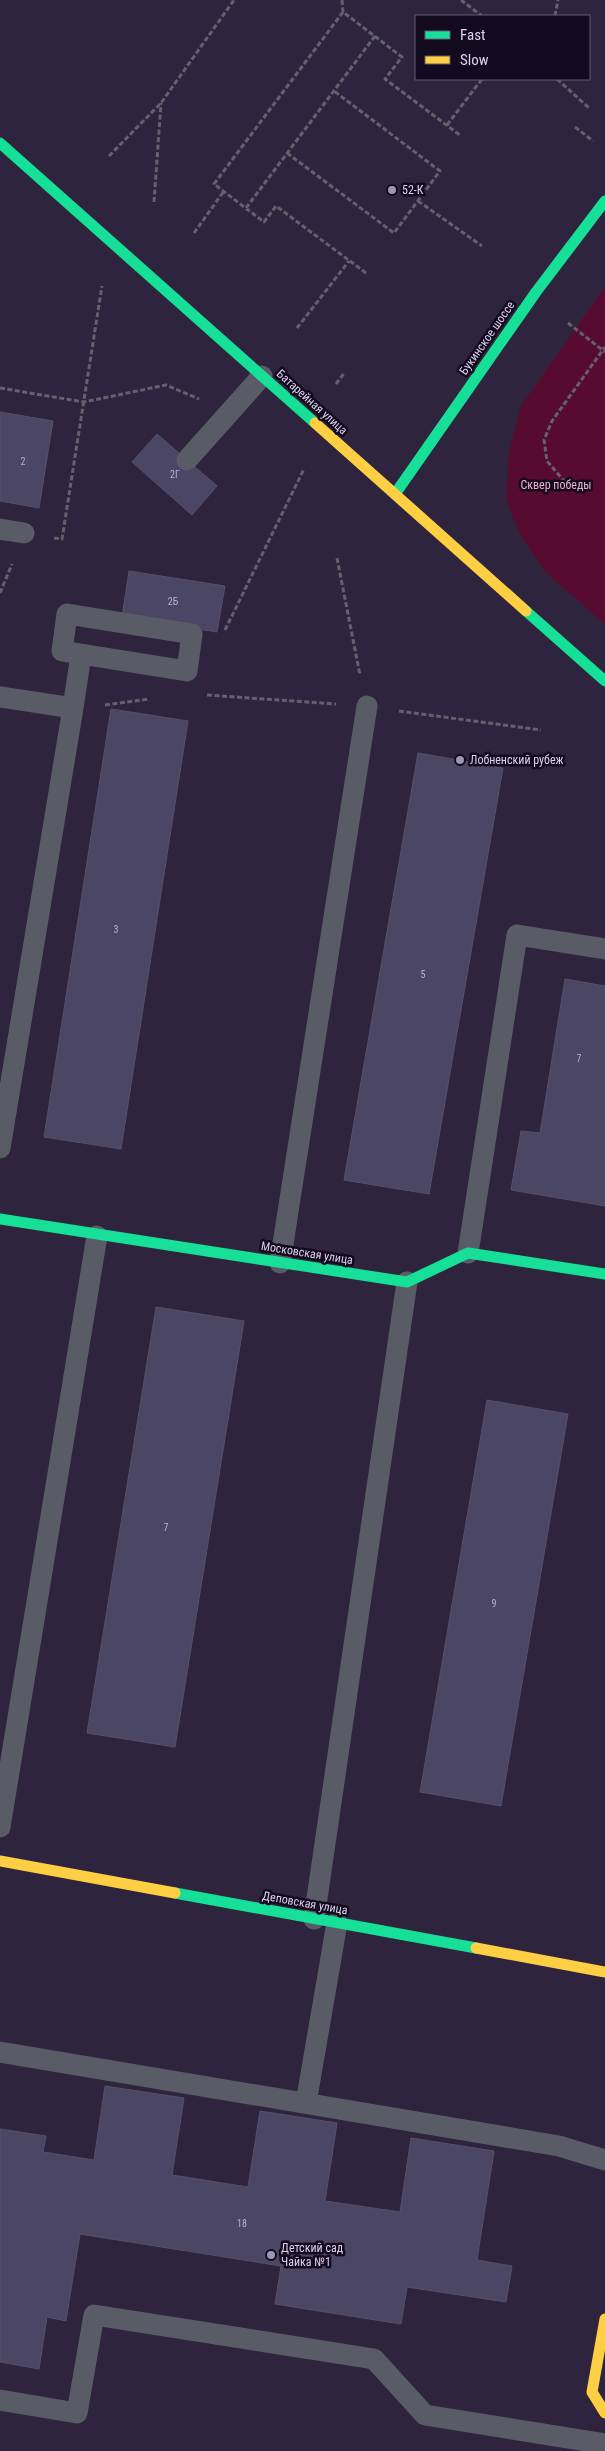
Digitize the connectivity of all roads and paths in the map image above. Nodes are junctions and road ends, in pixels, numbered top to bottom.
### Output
1 (234, 0) edge
2 (342, 0) edge
3 (460, 0) edge
4 (558, 0) edge
5 (343, 12) junction
6 (481, 15) edge
7 (555, 15) edge
8 (375, 36) junction
9 (481, 80) edge
10 (558, 80) edge
11 (334, 91) junction
12 (161, 103) junction
13 (589, 108) dead end
14 (446, 125) junction
15 (575, 126) dead end
16 (461, 136) dead end
17 (593, 141) dead end
18 (0, 143) edge
19 (288, 153) junction
20 (109, 156) dead end
21 (224, 192) junction
22 (418, 201) junction
23 (605, 201) edge
24 (154, 202) dead end
25 (246, 208) junction
26 (194, 233) dead end
27 (482, 246) dead end
28 (349, 261) junction
29 (366, 273) dead end
30 (102, 286) dead end
31 (568, 323) dead end
32 (297, 328) dead end
33 (604, 350) edge
34 (345, 372) dead end
35 (262, 376) junction
36 (336, 384) dead end
37 (0, 388) edge
38 (200, 399) dead end
39 (84, 402) junction
40 (188, 460) dead end
41 (304, 469) dead end
42 (570, 488) dead end
43 (396, 494) junction
44 (0, 529) edge
45 (24, 533) junction
46 (336, 558) dead end
47 (0, 593) edge
48 (223, 633) dead end
49 (81, 655) junction
50 (605, 682) edge
51 (203, 695) dead end
52 (0, 697) edge
53 (156, 698) dead end
54 (367, 706) junction
55 (72, 708) junction
56 (540, 730) dead end
57 (605, 949) edge
58 (0, 1148) edge
59 (0, 1219) edge
60 (97, 1236) junction
61 (468, 1253) junction
62 (280, 1263) junction
63 (605, 1274) edge
64 (407, 1282) junction
65 (0, 1826) edge
66 (0, 1860) edge
67 (314, 1919) junction
68 (337, 1923) junction
69 (605, 1972) edge
70 (0, 2052) edge
71 (306, 2103) junction
72 (605, 2160) edge
73 (605, 2319) edge
74 (0, 2400) edge
75 (605, 2413) edge
76 (605, 2444) edge

1 - 12 path
2 - 5 path
3 - 6 path
4 - 7 path
5 - 8 path
5 - 21 path
8 - 11 path
8 - 14 path
9 - 14 path
10 - 13 path
11 - 19 path
11 - 22 path
12 - 20 path
12 - 24 path
14 - 16 path
15 - 17 path
18 - 35 street, Батарейная улица
19 - 22 path
19 - 25 path
21 - 25 path
21 - 26 path
22 - 27 path
23 - 43 street, Букинское шоссе
25 - 28 path
28 - 29 path
28 - 32 path
30 - 39 path
31 - 33 path
33 - 42 path
34 - 36 path
35 - 40 lane
35 - 43 street, Батарейная улица
37 - 39 path
38 - 39 path
39 - 45 path
41 - 48 path
43 - 50 street, Батарейная улица
44 - 45 lane
45 - 47 path
46 - 54 path
49 - 49 lane
49 - 55 lane
51 - 54 path
52 - 55 lane
53 - 55 path
54 - 56 path
54 - 62 lane
55 - 58 lane
57 - 61 lane
59 - 60 street, Московская улица
60 - 62 street, Московская улица
60 - 65 lane
61 - 63 street
61 - 64 street
62 - 64 street, Московская улица
64 - 67 lane
66 - 67 street, Деповская улица
67 - 68 street, Деповская улица
68 - 69 street, Деповская улица
68 - 71 lane
70 - 71 lane
71 - 72 lane
73 - 75 street
74 - 76 lane

